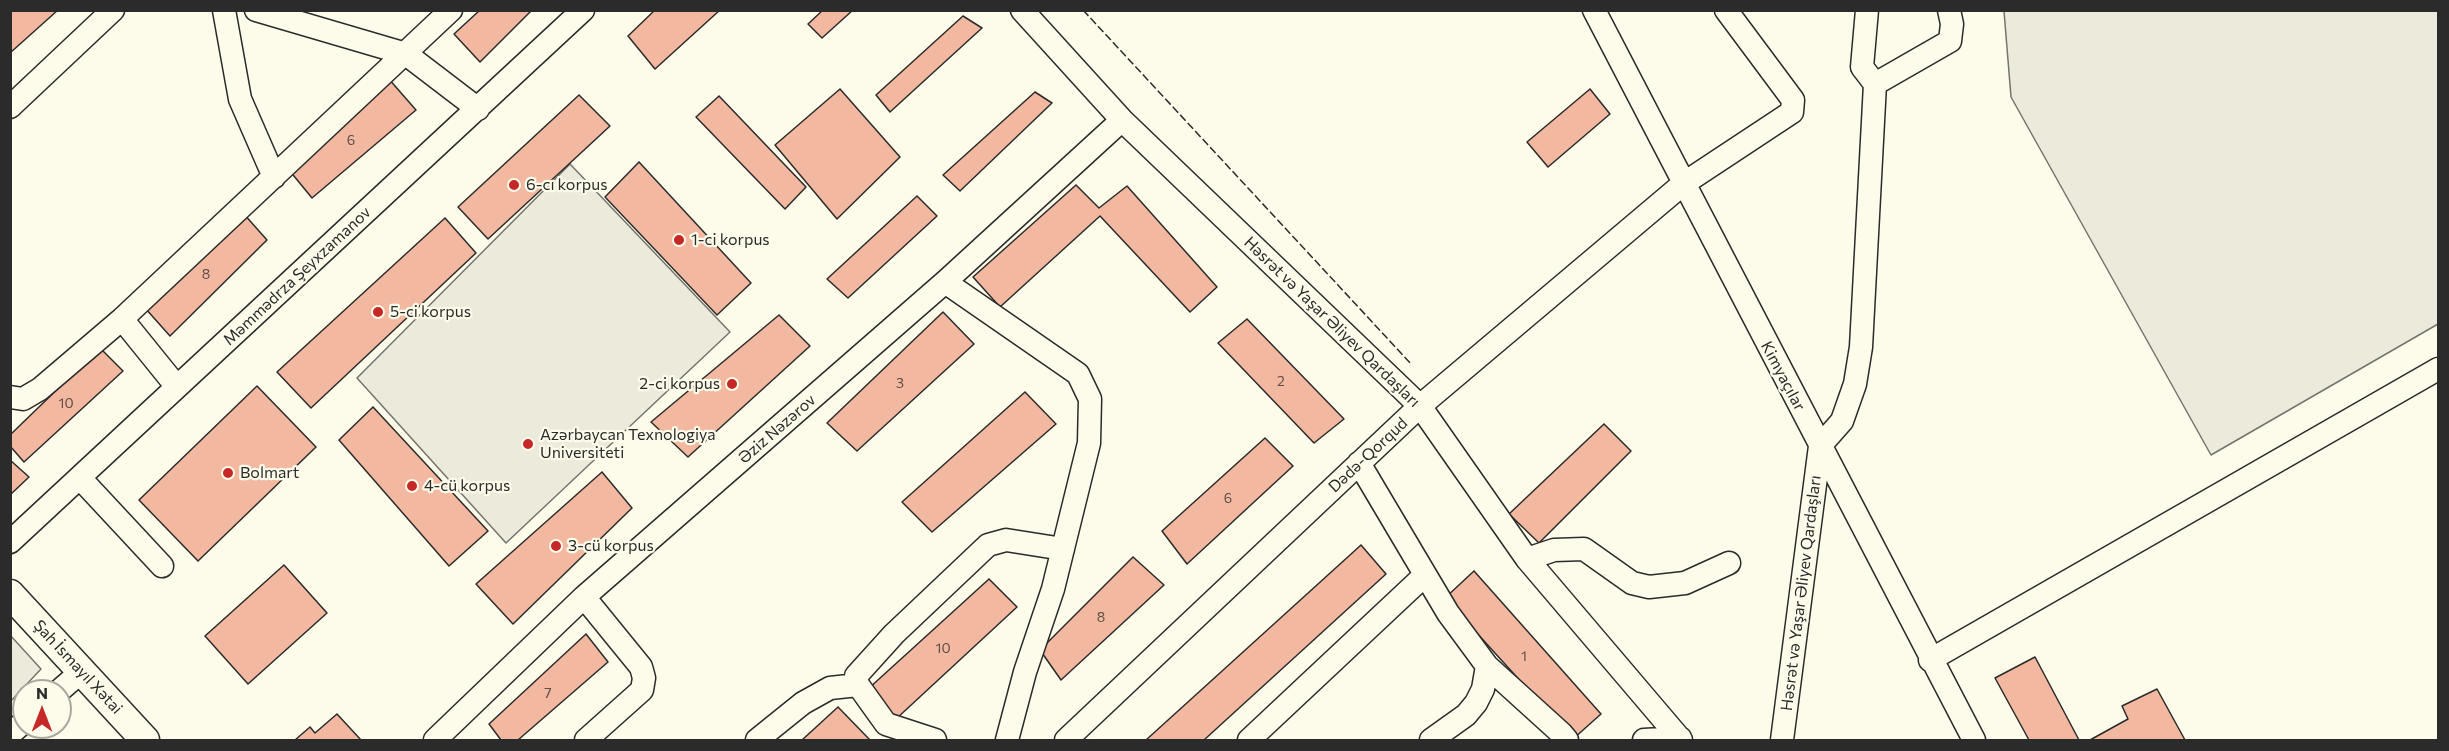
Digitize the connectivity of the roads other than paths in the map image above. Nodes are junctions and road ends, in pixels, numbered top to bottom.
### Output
1 (113, 10) edge
2 (224, 10) edge
3 (256, 10) edge
4 (451, 10) edge
5 (583, 10) edge
6 (1022, 10) edge
7 (1594, 10) edge
8 (1726, 10) edge
9 (1867, 10) edge
10 (1949, 10) edge
11 (406, 54) junction
12 (1875, 84) junction
13 (13, 98) edge
14 (478, 109) junction
15 (1122, 120) junction
16 (274, 177) junction
17 (1683, 184) junction
18 (945, 282) junction
19 (122, 320) junction
20 (2439, 369) edge
21 (177, 387) junction
22 (10, 397) edge
23 (1420, 406) junction
24 (1820, 446) junction
25 (1359, 463) junction
26 (80, 478) junction
27 (10, 542) edge
28 (1063, 549) junction
29 (1527, 559) junction
30 (1729, 562) dead end
31 (162, 566) dead end
32 (1425, 575) junction
33 (10, 594) edge
34 (584, 597) junction
35 (1930, 660) junction
36 (1487, 666) junction
37 (82, 671) junction
38 (72, 679) edge
39 (858, 685) junction
40 (1681, 739) edge
41 (145, 741) edge
42 (435, 741) edge
43 (586, 741) edge
44 (757, 741) edge
45 (935, 741) edge
46 (1007, 741) edge
47 (1066, 741) edge
48 (1249, 741) edge
49 (1431, 741) edge
50 (1567, 741) edge
51 (1644, 741) edge
52 (1782, 741) edge
53 (1974, 741) edge

1 - 13 street
2 - 16 street
3 - 11 street
4 - 11 street
5 - 14 street, Məmmədrza Şeyxzamanov
6 - 15 street, Həsrət və Yaşar Əliyev Qardaşları
7 - 17 street, Kimyaçılar
8 - 17 street, Dədə-Qorqud
9 - 12 street
10 - 12 street
11 - 14 street
11 - 16 street
12 - 24 street
14 - 21 street, Məmmədrza Şeyxzamanov
15 - 18 street, Əziz Nəzərov
15 - 23 street, Həsrət və Yaşar Əliyev Qardaşları
16 - 19 street
17 - 23 street, Dədə-Qorqud
17 - 24 street, Kimyaçılar
18 - 28 street
18 - 34 street, Əziz Nəzərov
19 - 21 street
19 - 22 street
20 - 35 street
21 - 26 street, Məmmədrza Şeyxzamanov
23 - 25 street, Dədə-Qorqud
23 - 29 street, Həsrət və Yaşar Əliyev Qardaşları
24 - 35 street, Kimyaçılar
24 - 52 street, Həsrət və Yaşar Əliyev Qardaşları
25 - 32 street
25 - 47 street, Dədə-Qorqud
26 - 27 street, Məmmədrza Şeyxzamanov
26 - 31 street
28 - 39 street
28 - 46 street
29 - 30 street
29 - 40 street, Həsrət və Yaşar Əliyev Qardaşları
32 - 36 street
32 - 48 street
33 - 37 main road, Şah İsmayıl Xətai
34 - 42 street, Əziz Nəzərov
34 - 43 street
35 - 53 street, Kimyaçılar
36 - 49 street
36 - 50 street
37 - 38 street
37 - 41 main road, Şah İsmayıl Xətai
39 - 44 street
39 - 45 street
40 - 51 street

